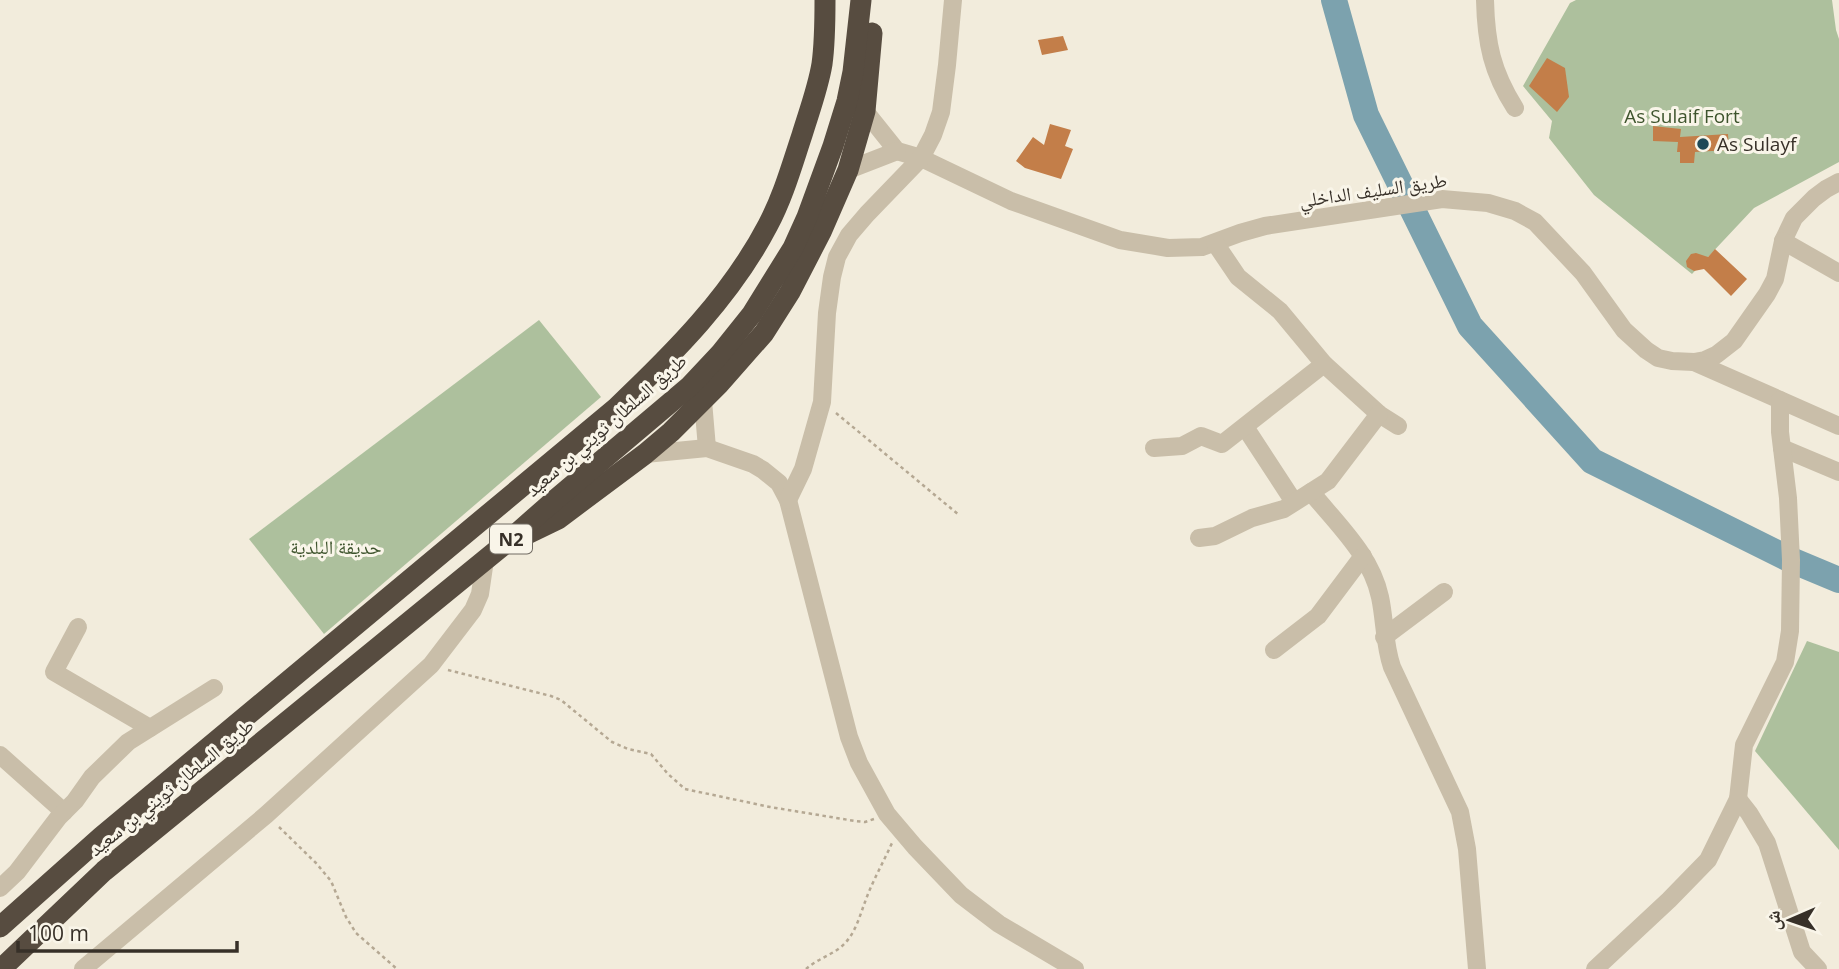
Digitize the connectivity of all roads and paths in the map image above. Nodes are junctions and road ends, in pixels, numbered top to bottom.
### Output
1 (825, 0) edge
2 (861, 0) edge
3 (874, 0) edge
4 (953, 0) edge
5 (1485, 0) edge
6 (1515, 108) dead end
7 (865, 111) junction
8 (897, 151) junction
9 (921, 158) junction
10 (848, 170) junction
11 (1839, 182) edge
12 (1783, 241) junction
13 (1215, 243) junction
14 (1839, 272) edge
15 (1694, 362) junction
16 (1324, 364) junction
17 (1780, 400) junction
18 (703, 401) junction
19 (822, 402) junction
20 (1378, 414) junction
21 (1398, 426) dead end
22 (1839, 426) edge
23 (1245, 427) junction
24 (707, 448) junction
25 (1154, 448) dead end
26 (1782, 448) junction
27 (645, 454) junction
28 (1839, 472) edge
29 (1311, 492) junction
30 (788, 500) junction
31 (1294, 502) junction
32 (959, 515) dead end
33 (1199, 538) dead end
34 (506, 543) junction
35 (1363, 556) junction
36 (485, 560) junction
37 (1444, 592) dead end
38 (78, 627) dead end
39 (1384, 637) junction
40 (1274, 650) dead end
41 (431, 665) junction
42 (214, 688) dead end
43 (150, 728) junction
44 (0, 755) edge
45 (1738, 799) junction
46 (64, 812) junction
47 (266, 814) junction
48 (887, 814) junction
49 (899, 829) junction
50 (0, 888) edge
51 (0, 927) edge
52 (1, 969) edge
53 (83, 969) edge
54 (397, 969) edge
55 (806, 969) edge
56 (1075, 969) edge
57 (1477, 969) edge
58 (1595, 969) edge
59 (1818, 969) edge

1 - 51 highway, طريق السلطان ثويني بن سعيد / N2
2 - 34 highway, طريق السلطان ثويني بن سعيد / N2
3 - 7 highway
4 - 9 street
5 - 6 street
7 - 8 street
7 - 10 highway
8 - 9 street, طريق السليف الداخلي
8 - 10 street
9 - 13 street, طريق السليف الداخلي
9 - 19 street
10 - 18 highway
11 - 12 street
12 - 14 street
12 - 15 street
13 - 15 street, طريق السليف الداخلي
13 - 16 street
15 - 17 street
16 - 20 street
16 - 23 street
17 - 22 street
17 - 26 street
18 - 24 street
18 - 27 highway
19 - 30 street
19 - 32 path
20 - 21 street
20 - 29 street
23 - 25 street
23 - 31 street
24 - 27 street
24 - 30 street
26 - 28 street
26 - 45 street
27 - 34 highway
29 - 31 street
29 - 35 street
30 - 48 street
31 - 33 street
34 - 36 highway, طريق السلطان ثويني بن سعيد / N2
35 - 39 street
35 - 40 street
36 - 41 street
36 - 52 highway, طريق السلطان ثويني بن سعيد / N2
37 - 39 street
38 - 43 street
39 - 57 street
41 - 47 street
41 - 48 path
42 - 43 street
43 - 46 street
44 - 46 street
45 - 58 street
45 - 59 street
46 - 50 street
47 - 53 street
47 - 54 path
48 - 49 street
49 - 55 path
49 - 56 street

